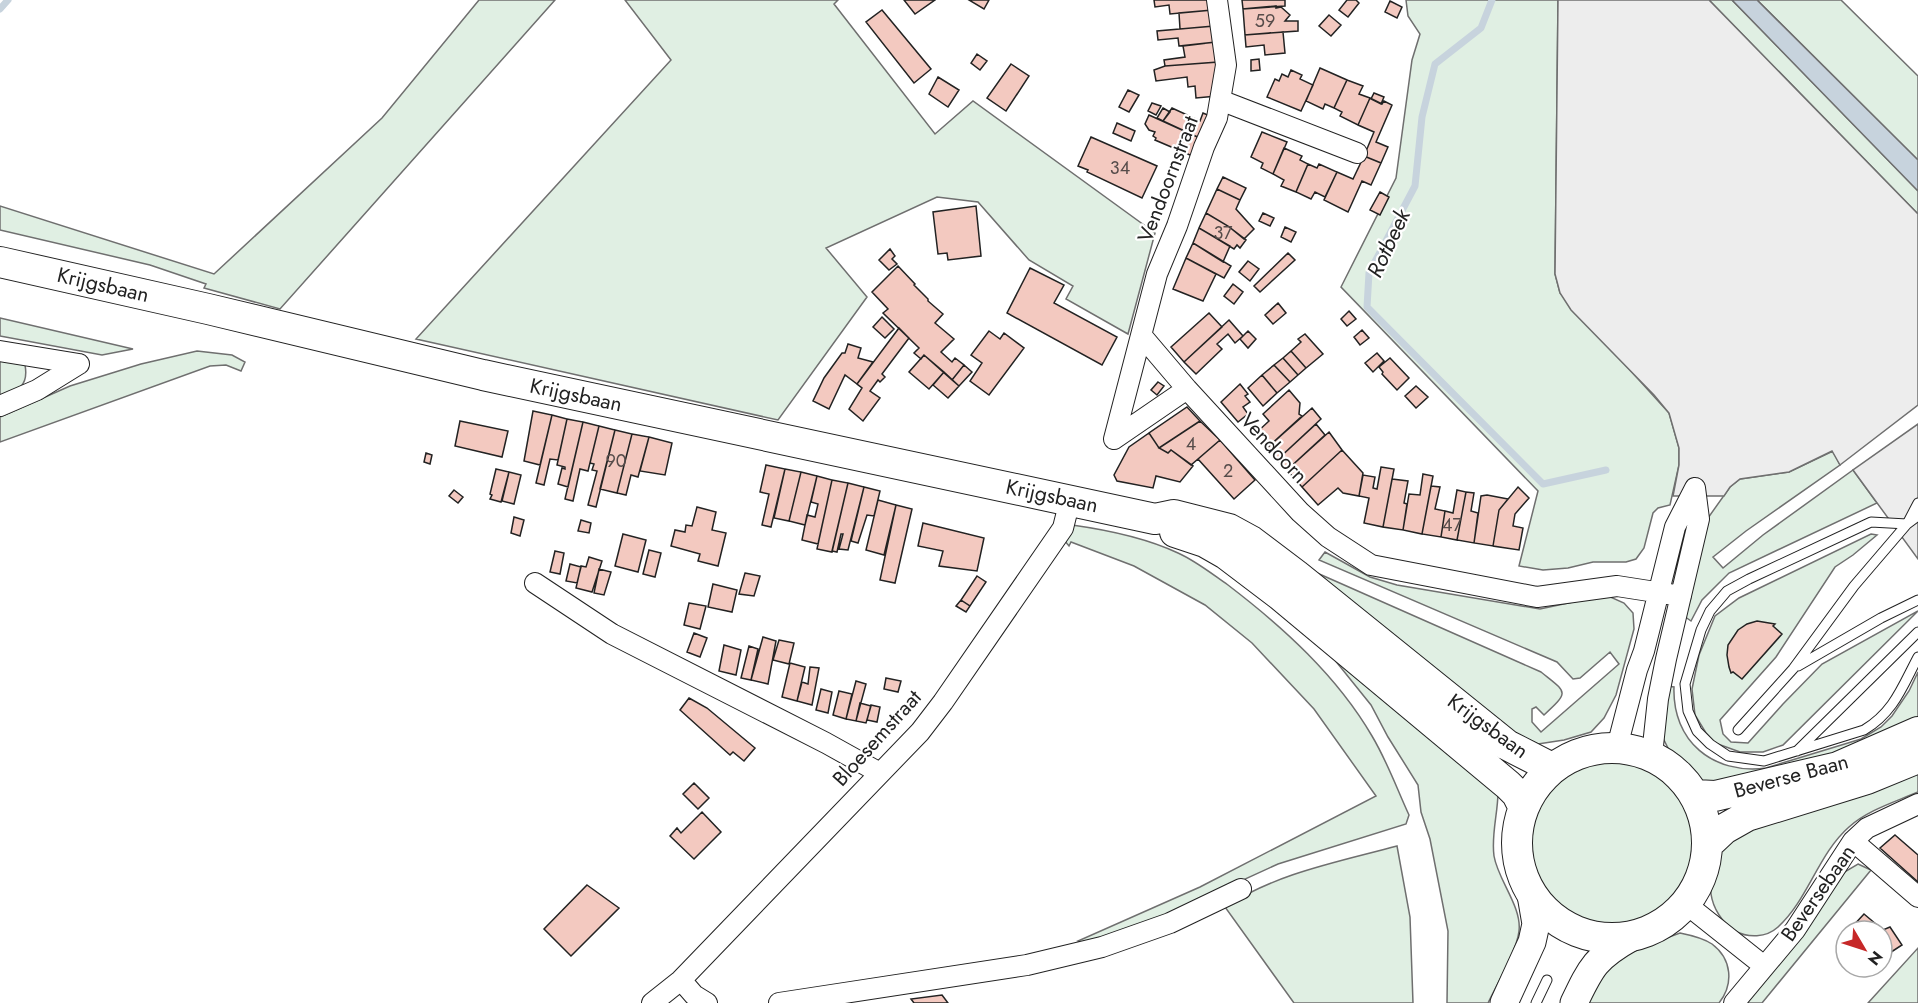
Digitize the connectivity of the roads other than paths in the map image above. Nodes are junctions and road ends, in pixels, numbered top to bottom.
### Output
1 (1217, 0) edge
2 (1220, 100) junction
3 (1357, 153) dead end
4 (0, 262) edge
5 (1142, 336) junction
6 (0, 351) edge
7 (1187, 389) junction
8 (0, 406) edge
9 (1070, 500) junction
10 (1918, 503) edge
11 (1918, 516) edge
12 (1155, 519) junction
13 (1907, 524) junction
14 (535, 583) dead end
15 (1659, 592) junction
16 (1681, 596) junction
17 (1918, 600) edge
18 (1918, 632) edge
19 (1918, 657) edge
20 (1793, 669) junction
21 (1738, 730) dead end
22 (1918, 732) edge
23 (1617, 747) junction
24 (1795, 753) junction
25 (1652, 755) junction
26 (1918, 758) edge
27 (1552, 768) junction
28 (880, 773) junction
29 (1695, 795) junction
30 (1918, 804) edge
31 (1523, 806) junction
32 (1853, 841) junction
33 (1708, 844) junction
34 (1241, 889) dead end
35 (1531, 895) junction
36 (1918, 897) edge
37 (1686, 904) junction
38 (1632, 937) junction
39 (1764, 966) junction
40 (681, 980) junction
41 (1546, 980) dead end
42 (652, 1003) edge
43 (707, 1003) edge
44 (779, 1003) edge
45 (1504, 1003) edge
46 (1536, 1003) edge
47 (1574, 1003) edge
48 (1734, 1003) edge

1 - 2 street, Vendoornstraat
2 - 3 street, Vendoornstraat
2 - 5 street, Vendoornstraat
4 - 9 main road, Krijgsbaan
5 - 7 street, Vendoorn
5 - 7 street
6 - 8 street
7 - 15 street, Vendoorn
9 - 12 main road, Krijgsbaan
9 - 28 street, Bloesemstraat
10 - 13 lane
11 - 13 lane
12 - 27 main road, Krijgsbaan
12 - 31 main road, Krijgsbaan
13 - 20 lane
13 - 24 lane
14 - 28 street
15 - 16 street
15 - 16 street
15 - 23 street
16 - 25 street
17 - 20 lane
18 - 24 lane
19 - 24 lane
20 - 21 lane
22 - 29 main road, Beverse Baan
23 - 25 main road
23 - 27 main road
25 - 29 main road
26 - 33 main road, Beverse Baan
27 - 31 main road
28 - 40 street, Bloesemstraat
29 - 33 main road
30 - 32 street, Beversebaan
31 - 35 main road
32 - 36 street
32 - 39 street, Beversebaan
33 - 37 main road
34 - 44 street
35 - 38 main road
35 - 45 main road
37 - 38 main road
37 - 39 street
38 - 47 main road
39 - 48 street, Beversebaan
40 - 42 street, Bloesemstraat
40 - 43 street
41 - 46 lane

